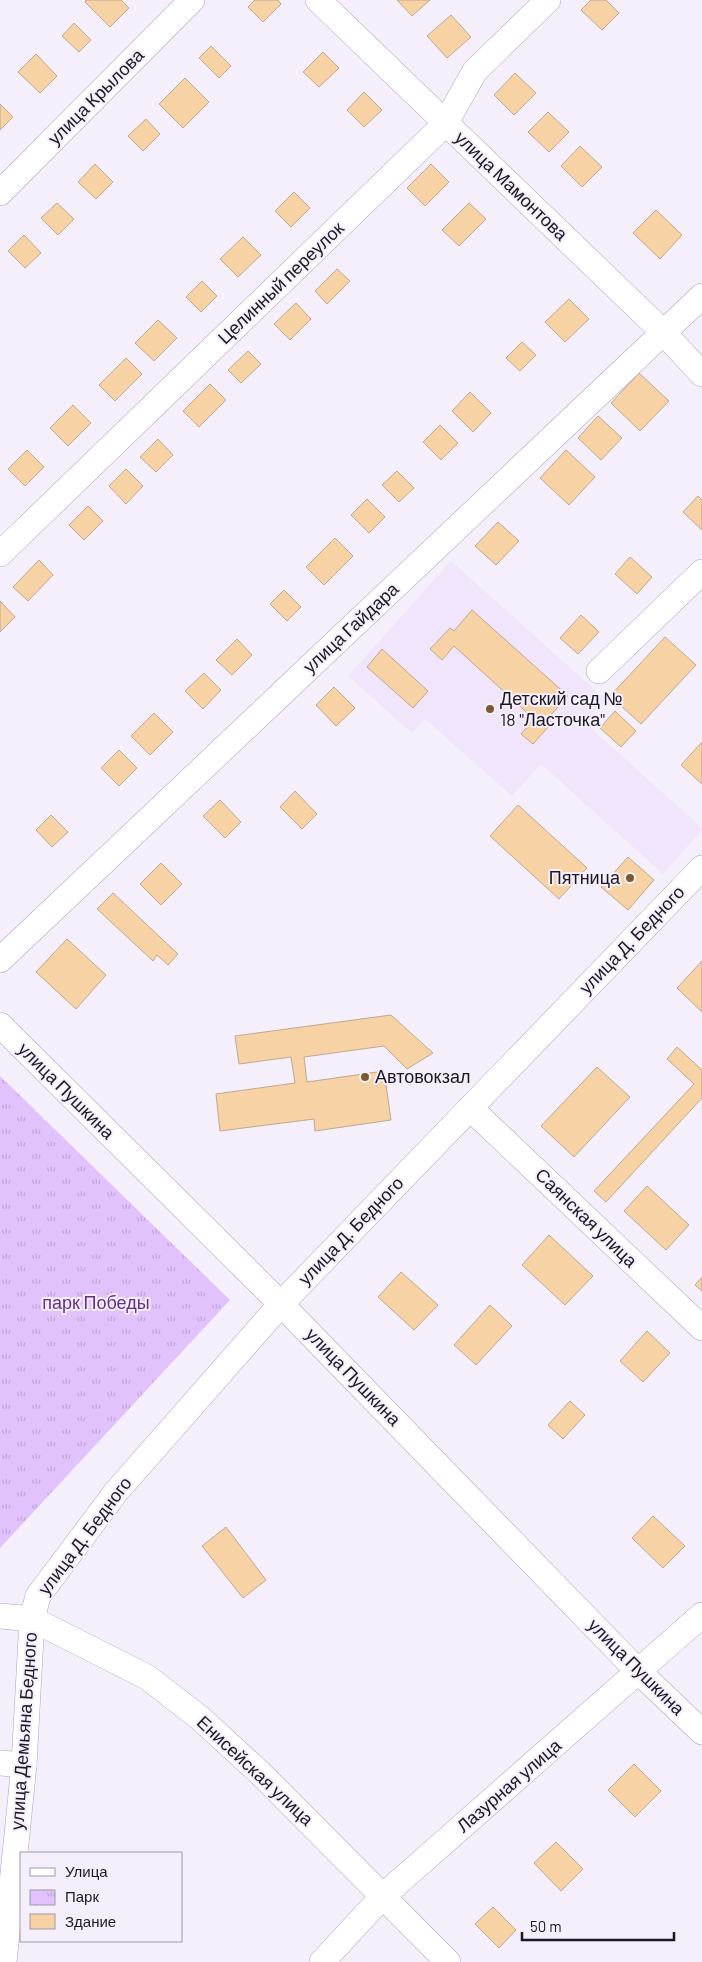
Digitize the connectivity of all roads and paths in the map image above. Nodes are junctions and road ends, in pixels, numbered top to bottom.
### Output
1 (192, 0) edge
2 (318, 0) edge
3 (548, 0) edge
4 (445, 124) junction
5 (0, 193) edge
6 (702, 296) edge
7 (663, 332) junction
8 (702, 374) edge
9 (0, 554) edge
10 (702, 572) edge
11 (599, 671) dead end
12 (697, 883) edge
13 (0, 960) edge
14 (0, 1025) edge
15 (470, 1108) junction
16 (281, 1304) junction
17 (702, 1328) edge
18 (702, 1615) edge
19 (0, 1616) edge
20 (32, 1619) junction
21 (639, 1672) junction
22 (702, 1732) edge
23 (0, 1763) edge
24 (24, 1764) junction
25 (383, 1896) junction
26 (4, 1962) edge
27 (322, 1962) edge
28 (448, 1962) edge

1 - 5 street, улица Крылова
2 - 4 street, улица Мамонтова
3 - 4 street, Целинный переулок
4 - 7 street, улица Мамонтова
4 - 9 street, Целинный переулок
6 - 7 street, улица Гайдара
7 - 8 street, улица Мамонтова
7 - 13 street, улица Гайдара
10 - 11 street
12 - 15 street, улица Д. Бедного
14 - 16 street, улица Пушкина
15 - 16 street, улица Д. Бедного
15 - 17 street, Саянская улица
16 - 20 street, улица Д. Бедного
16 - 21 street, улица Пушкина
18 - 21 street, Лазурная улица
19 - 20 street
20 - 24 street, улица Демьяна Бедного
20 - 25 street, Енисейская улица
21 - 22 street, улица Пушкина
21 - 25 street, Лазурная улица
23 - 24 street
24 - 26 street, улица Демьяна Бедного
25 - 27 street, Лазурная улица
25 - 28 street, Енисейская улица

